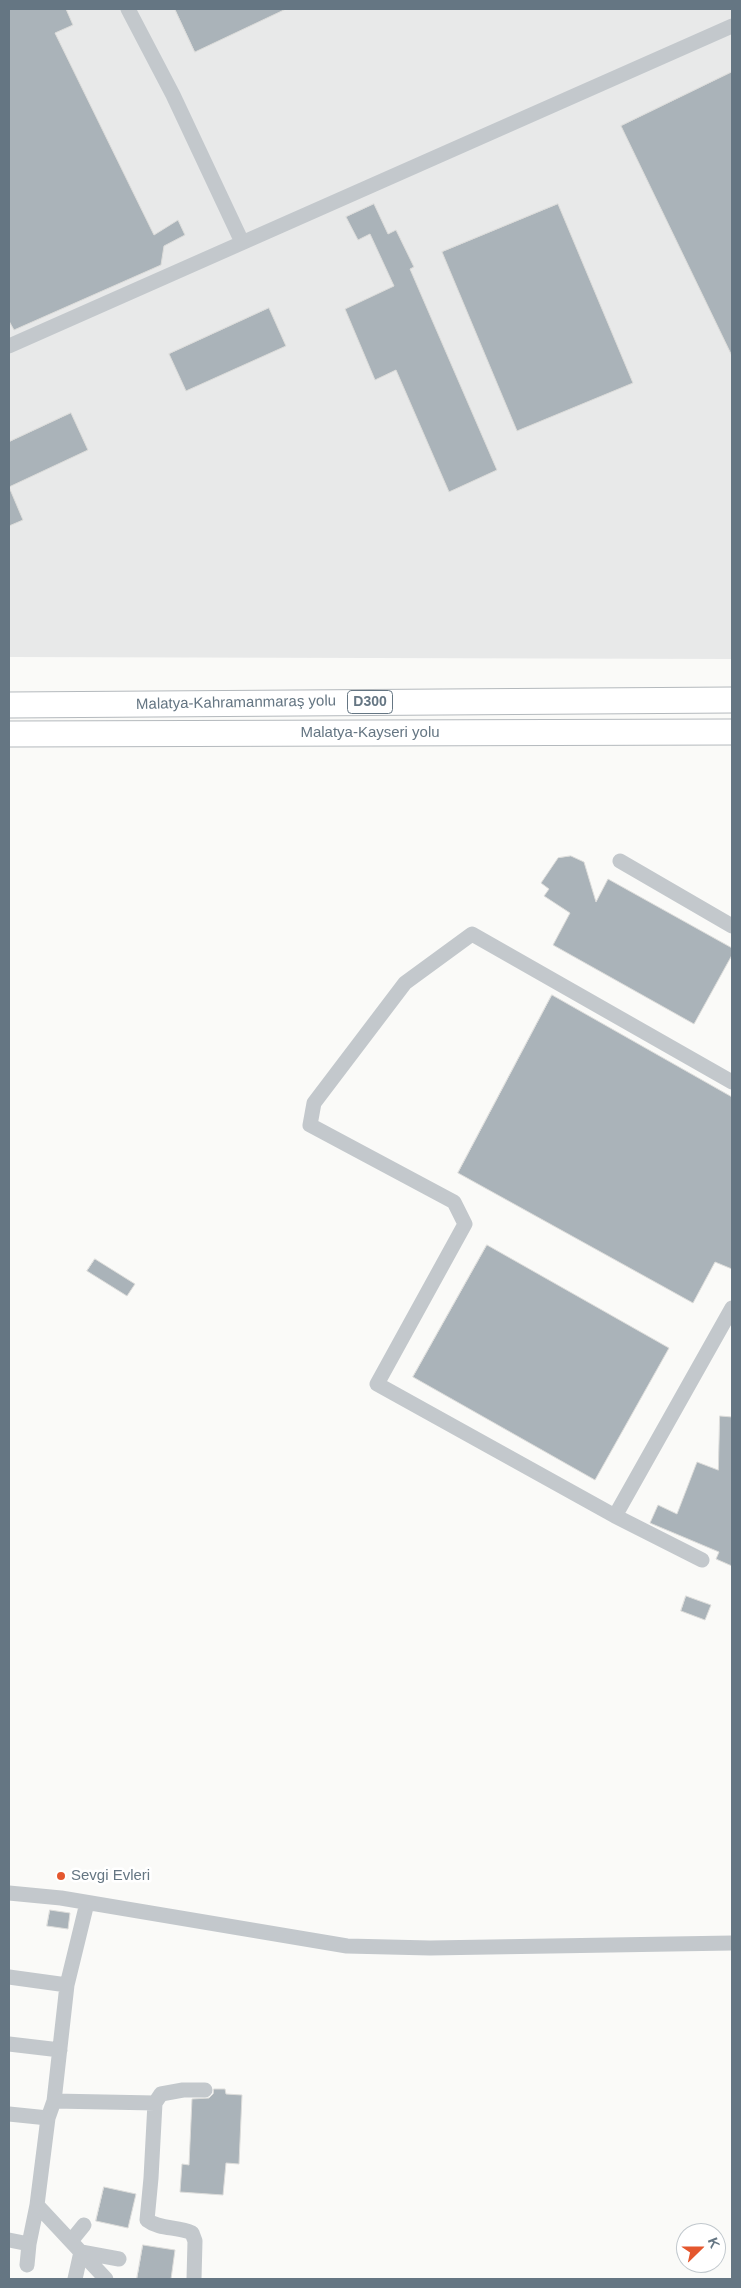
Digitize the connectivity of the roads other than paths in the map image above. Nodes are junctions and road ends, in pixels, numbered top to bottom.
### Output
1 (128, 9) edge
2 (732, 26) edge
3 (242, 242) junction
4 (9, 346) edge
5 (732, 700) edge
6 (9, 705) edge
7 (732, 732) edge
8 (9, 734) edge
9 (620, 861) dead end
10 (732, 926) edge
11 (732, 1082) edge
12 (732, 1308) edge
13 (615, 1516) junction
14 (702, 1560) dead end
15 (9, 1892) edge
16 (88, 1902) junction
17 (732, 1943) edge
18 (9, 1977) edge
19 (67, 1985) junction
20 (9, 2044) edge
21 (60, 2050) junction
22 (205, 2090) dead end
23 (54, 2101) junction
24 (154, 2103) junction
25 (9, 2114) edge
26 (48, 2118) junction
27 (36, 2206) junction
28 (84, 2225) dead end
29 (9, 2240) edge
30 (71, 2241) junction
31 (28, 2244) junction
32 (81, 2252) junction
33 (119, 2258) dead end
34 (27, 2265) dead end
35 (75, 2279) edge
36 (106, 2279) edge
37 (194, 2279) edge

1 - 3 street
2 - 3 street
3 - 4 street
5 - 6 highway, Malatya-Kahramanmaraş yolu / D300
7 - 8 highway, Malatya-Kayseri yolu / D300
9 - 10 street
11 - 13 street
12 - 13 street
13 - 14 street
15 - 16 street
16 - 17 street
16 - 19 street
18 - 19 street
19 - 21 street
20 - 21 street
21 - 23 street
22 - 24 street
23 - 24 street
23 - 26 street
24 - 37 street
25 - 26 street
26 - 27 street
27 - 30 street
27 - 31 street
28 - 30 street
29 - 31 street
30 - 32 street
31 - 34 street
32 - 33 street
32 - 35 street
32 - 36 street

